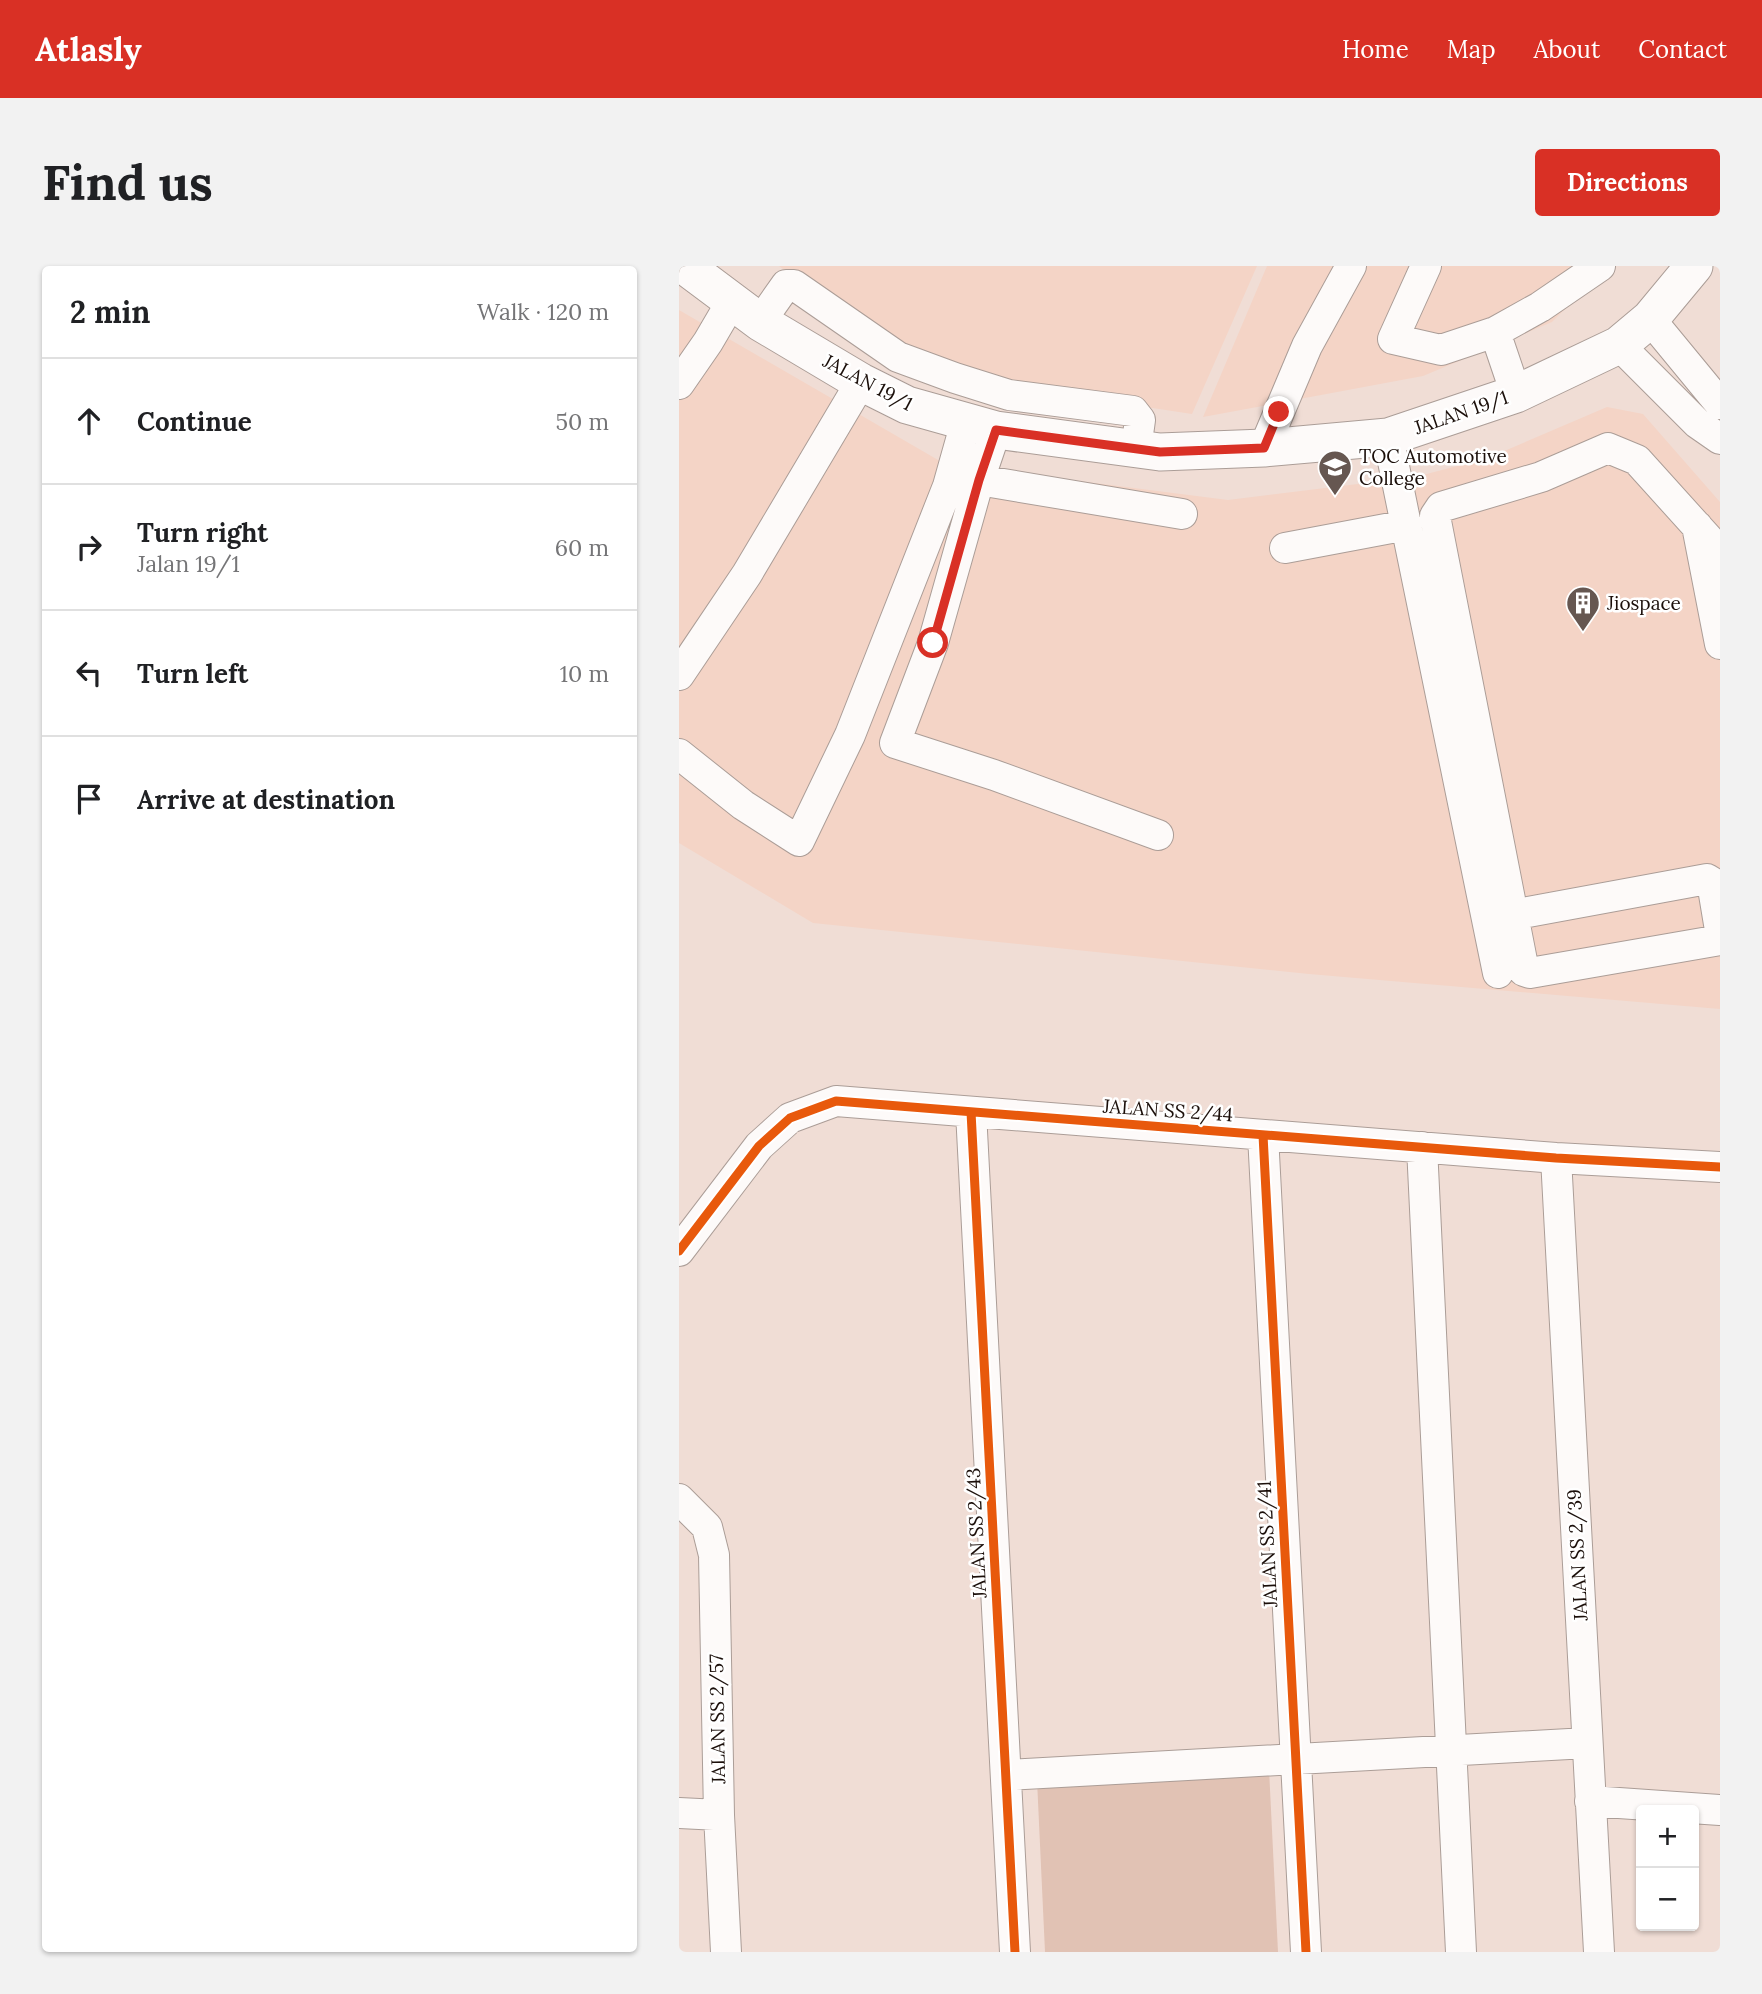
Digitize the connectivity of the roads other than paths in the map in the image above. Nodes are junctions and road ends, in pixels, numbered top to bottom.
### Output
1 (1351, 266) edge
2 (1426, 266) edge
3 (1600, 266) edge
4 (1694, 266) edge
5 (686, 267) edge
6 (731, 301) junction
7 (1650, 319) junction
8 (760, 322) junction
9 (1495, 332) junction
10 (1619, 345) junction
11 (861, 382) junction
12 (679, 384) edge
13 (1516, 394) junction
14 (1720, 404) edge
15 (981, 426) junction
16 (1388, 437) junction
17 (1720, 439) edge
18 (1264, 448) junction
19 (1136, 449) junction
20 (979, 480) junction
21 (1182, 514) dead end
22 (1406, 525) junction
23 (1697, 526) junction
24 (1285, 548) dead end
25 (1720, 552) edge
26 (1720, 644) edge
27 (679, 675) edge
28 (679, 754) edge
29 (1158, 835) dead end
30 (1512, 915) junction
31 (1720, 930) edge
32 (1720, 940) edge
33 (1498, 972) dead end
34 (971, 1112) junction
35 (1263, 1135) junction
36 (1422, 1147) junction
37 (1556, 1158) junction
38 (1720, 1167) edge
39 (679, 1251) edge
40 (679, 1499) edge
41 (1587, 1743) junction
42 (1451, 1751) junction
43 (1296, 1759) junction
44 (1006, 1775) junction
45 (1590, 1801) junction
46 (1720, 1810) edge
47 (679, 1812) edge
48 (719, 1815) junction
49 (726, 1952) edge
50 (1015, 1952) edge
51 (1306, 1952) edge
52 (1461, 1952) edge
53 (1599, 1952) edge

1 - 18 street
2 - 9 street
3 - 9 street
4 - 7 main road, JALAN 19/1
5 - 6 main road, JALAN 19/1
6 - 8 main road, JALAN 19/1
6 - 12 street
7 - 10 main road, JALAN 19/1
7 - 14 street
8 - 11 main road, JALAN 19/1
8 - 19 street
9 - 13 street
10 - 13 main road, JALAN 19/1
10 - 17 street
11 - 15 main road, JALAN 19/1
11 - 27 street
13 - 16 main road, JALAN 19/1
15 - 19 main road, JALAN 19/1
15 - 20 street
15 - 28 street
16 - 18 main road, JALAN 19/1
16 - 22 street
18 - 19 main road, JALAN 19/1
20 - 21 street
20 - 29 street
22 - 24 street
22 - 33 street
23 - 25 street
23 - 26 street
23 - 30 street
30 - 31 street
30 - 32 street
34 - 35 street, JALAN SS 2/44
34 - 39 street, JALAN SS 2/44
34 - 44 street, JALAN SS 2/43
35 - 36 street, JALAN SS 2/44
35 - 43 street, JALAN SS 2/41
36 - 37 street, JALAN SS 2/44
36 - 42 street
37 - 38 street, JALAN SS 2/44
37 - 41 street, JALAN SS 2/39
40 - 48 street, JALAN SS 2/57
41 - 42 street
41 - 45 street, JALAN SS 2/39
42 - 43 street
42 - 52 street
43 - 44 street
43 - 51 street, JALAN SS 2/41
44 - 50 street, JALAN SS 2/43
45 - 46 street
45 - 53 street, JALAN SS 2/39
47 - 48 street
48 - 49 street, JALAN SS 2/57

